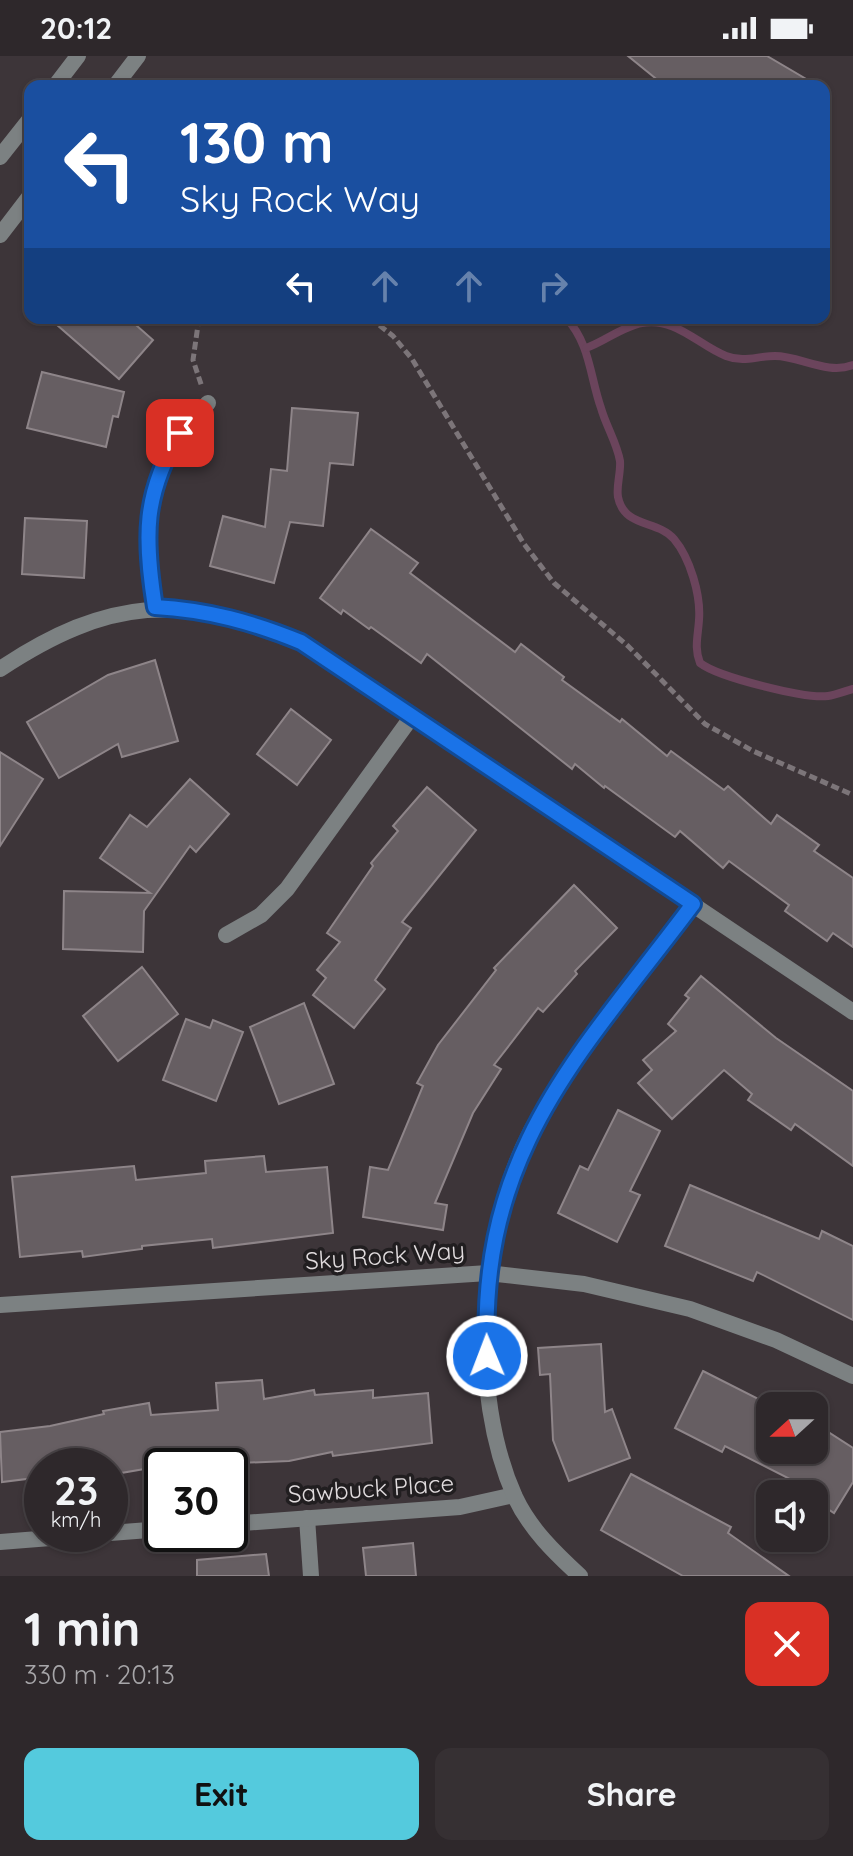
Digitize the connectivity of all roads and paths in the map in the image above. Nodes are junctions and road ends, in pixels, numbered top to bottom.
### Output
1 (78, 56) edge
2 (138, 56) edge
3 (60, 80) edge
4 (120, 80) edge
5 (24, 127) edge
6 (0, 157) edge
7 (24, 204) edge
8 (0, 235) edge
9 (198, 324) edge
10 (378, 324) edge
11 (208, 403) joint
12 (155, 607) junction
13 (0, 669) edge
14 (413, 715) junction
15 (853, 795) edge
16 (693, 904) junction
17 (226, 935) dead end
18 (853, 1012) edge
19 (488, 1273) junction
20 (0, 1305) edge
21 (853, 1376) edge
22 (514, 1495) junction
23 (307, 1518) junction
24 (248, 1523) edge
25 (24, 1540) edge
26 (0, 1542) edge
27 (311, 1576) edge
28 (580, 1576) edge

1 - 3 street
2 - 4 street
5 - 6 street
7 - 8 street
9 - 11 path
10 - 15 path
11 - 12 street
12 - 13 street
12 - 14 street
14 - 16 street
14 - 17 street
16 - 18 street
16 - 19 street
19 - 20 street, Sky Rock Way
19 - 21 street, Sky Rock Way
19 - 22 street
22 - 23 street, Sawbuck Place
22 - 28 street
23 - 24 street, Sawbuck Place
23 - 27 street
25 - 26 street

